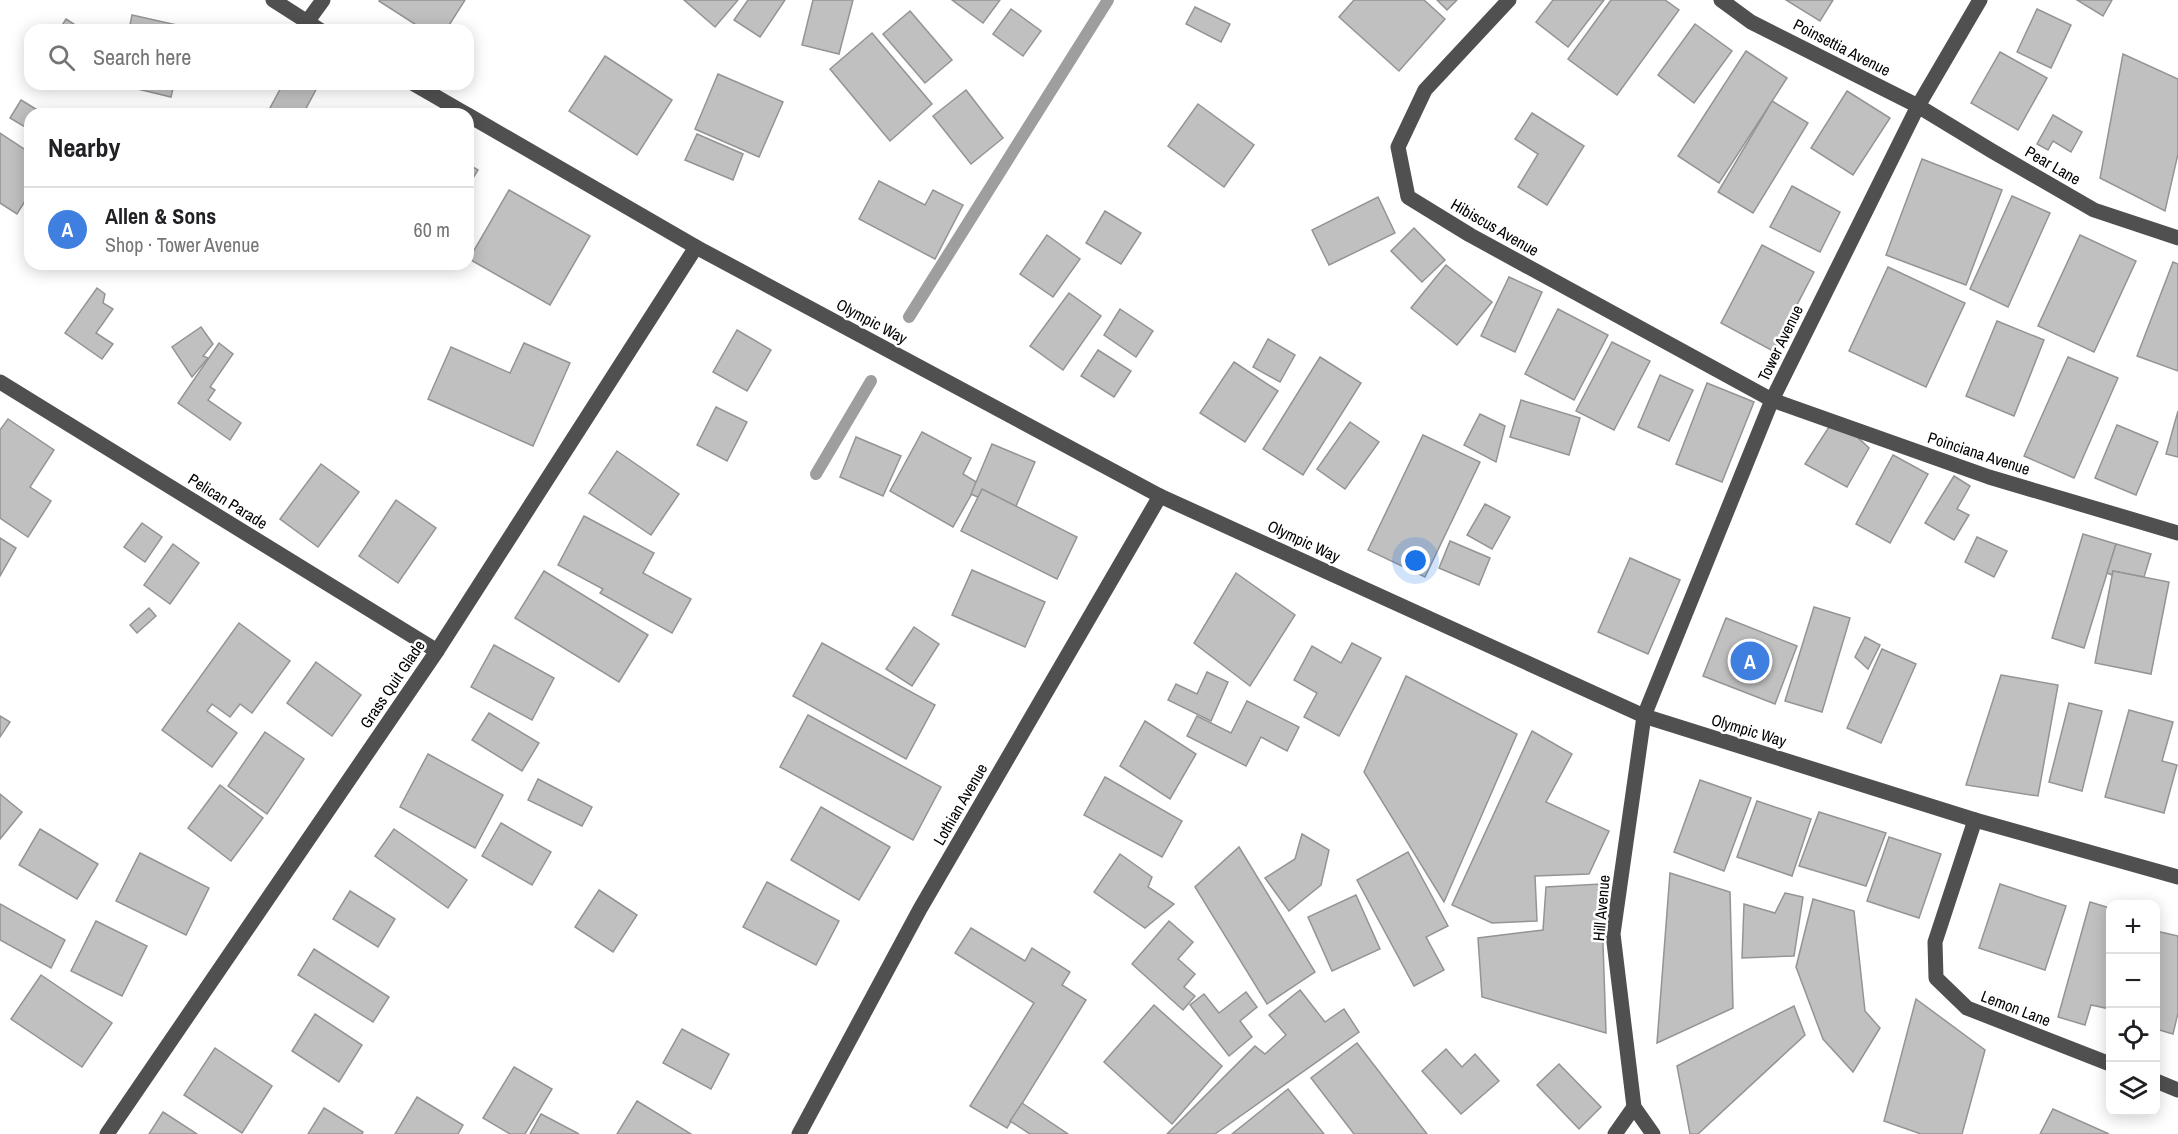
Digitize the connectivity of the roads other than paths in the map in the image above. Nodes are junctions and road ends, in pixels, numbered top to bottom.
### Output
1 (273, 0) edge
2 (323, 0) edge
3 (1509, 0) edge
4 (1721, 0) edge
5 (1980, 0) edge
6 (311, 24) edge
7 (315, 24) edge
8 (424, 90) edge
9 (1918, 106) junction
10 (455, 108) edge
11 (474, 119) edge
12 (2178, 238) edge
13 (696, 247) junction
14 (0, 382) edge
15 (1772, 400) junction
16 (1160, 496) junction
17 (2178, 532) edge
18 (437, 651) junction
19 (1644, 716) junction
20 (1975, 820) junction
21 (2178, 877) edge
22 (2106, 1062) edge
23 (2160, 1083) edge
24 (2178, 1090) edge
25 (1634, 1107) junction
26 (107, 1134) edge
27 (799, 1134) edge
28 (1615, 1134) edge
29 (1653, 1134) edge

1 - 6 street
2 - 7 street
3 - 15 street, Hibiscus Avenue
4 - 9 street, Poinsettia Avenue
5 - 9 street, Tower Avenue
8 - 10 street, Olympic Way
9 - 12 street, Pear Lane
9 - 15 street, Tower Avenue
11 - 13 street, Olympic Way
13 - 16 street, Olympic Way
13 - 18 street, Grass Quit Glade
14 - 18 street, Pelican Parade
15 - 17 street, Poinciana Avenue
15 - 19 street, Tower Avenue
16 - 19 street, Olympic Way
16 - 27 street, Lothian Avenue
18 - 26 street, Grass Quit Glade
19 - 20 street, Olympic Way
19 - 25 street, Hill Avenue
20 - 21 street, Olympic Way
20 - 22 street, Lemon Lane
23 - 24 street
25 - 28 street
25 - 29 street, Hill Avenue

